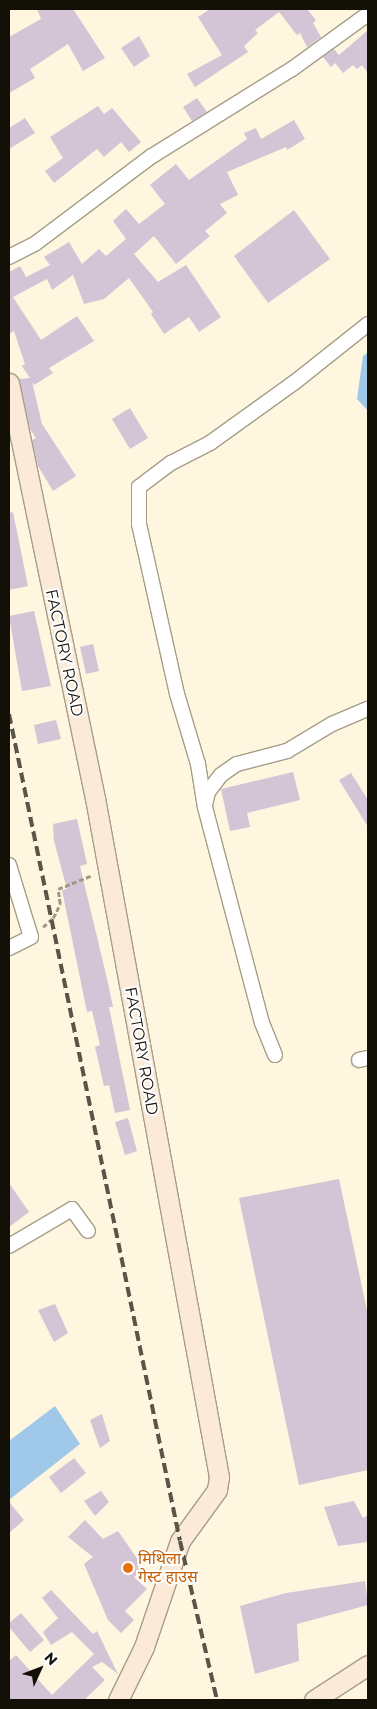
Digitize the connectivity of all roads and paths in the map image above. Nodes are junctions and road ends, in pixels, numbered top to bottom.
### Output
1 (368, 14) edge
2 (9, 257) edge
3 (368, 324) edge
4 (9, 383) edge
5 (368, 709) edge
6 (205, 808) junction
7 (9, 865) edge
8 (108, 870) junction
9 (31, 938) junction
10 (9, 948) edge
11 (275, 1055) dead end
12 (88, 1231) dead end
13 (9, 1246) edge
14 (368, 1665) edge
15 (118, 1700) edge
16 (314, 1700) edge

1 - 2 street
3 - 6 street
4 - 8 main road, FACTORY ROAD
5 - 6 street
6 - 11 street
7 - 9 street
8 - 9 path
8 - 15 main road, FACTORY ROAD
9 - 10 street
12 - 13 street
14 - 16 main road

